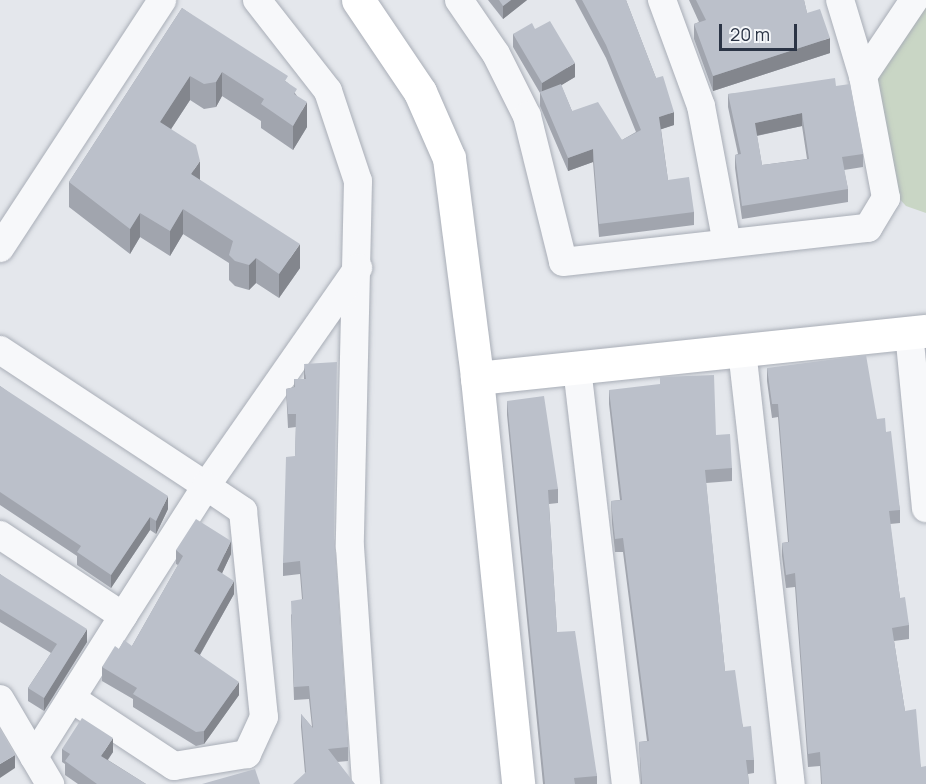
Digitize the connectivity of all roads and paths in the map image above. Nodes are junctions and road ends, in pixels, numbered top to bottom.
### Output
1 (162, 0) edge
2 (257, 0) edge
3 (358, 0) edge
4 (459, 0) edge
5 (663, 0) edge
6 (840, 0) edge
7 (914, 0) edge
8 (863, 76) junction
9 (727, 243) junction
10 (0, 248) edge
11 (358, 268) junction
12 (917, 332) edge
13 (0, 350) edge
14 (742, 350) junction
15 (578, 368) junction
16 (477, 378) junction
17 (206, 486) junction
18 (926, 508) edge
19 (0, 535) edge
20 (123, 616) junction
21 (71, 698) junction
22 (0, 699) edge
23 (39, 774) edge
24 (366, 784) edge
25 (518, 784) edge
26 (626, 784) edge
27 (791, 784) edge

1 - 10 street
2 - 11 street
3 - 16 street
4 - 9 street
5 - 9 street
6 - 8 street
7 - 8 street
8 - 9 street
11 - 17 street
11 - 24 street
12 - 14 street
12 - 18 street
13 - 17 street
14 - 15 street
14 - 27 street
15 - 16 street
15 - 26 street
16 - 25 street
17 - 20 street
17 - 21 street
19 - 20 street
20 - 21 street
21 - 23 street
22 - 23 street

